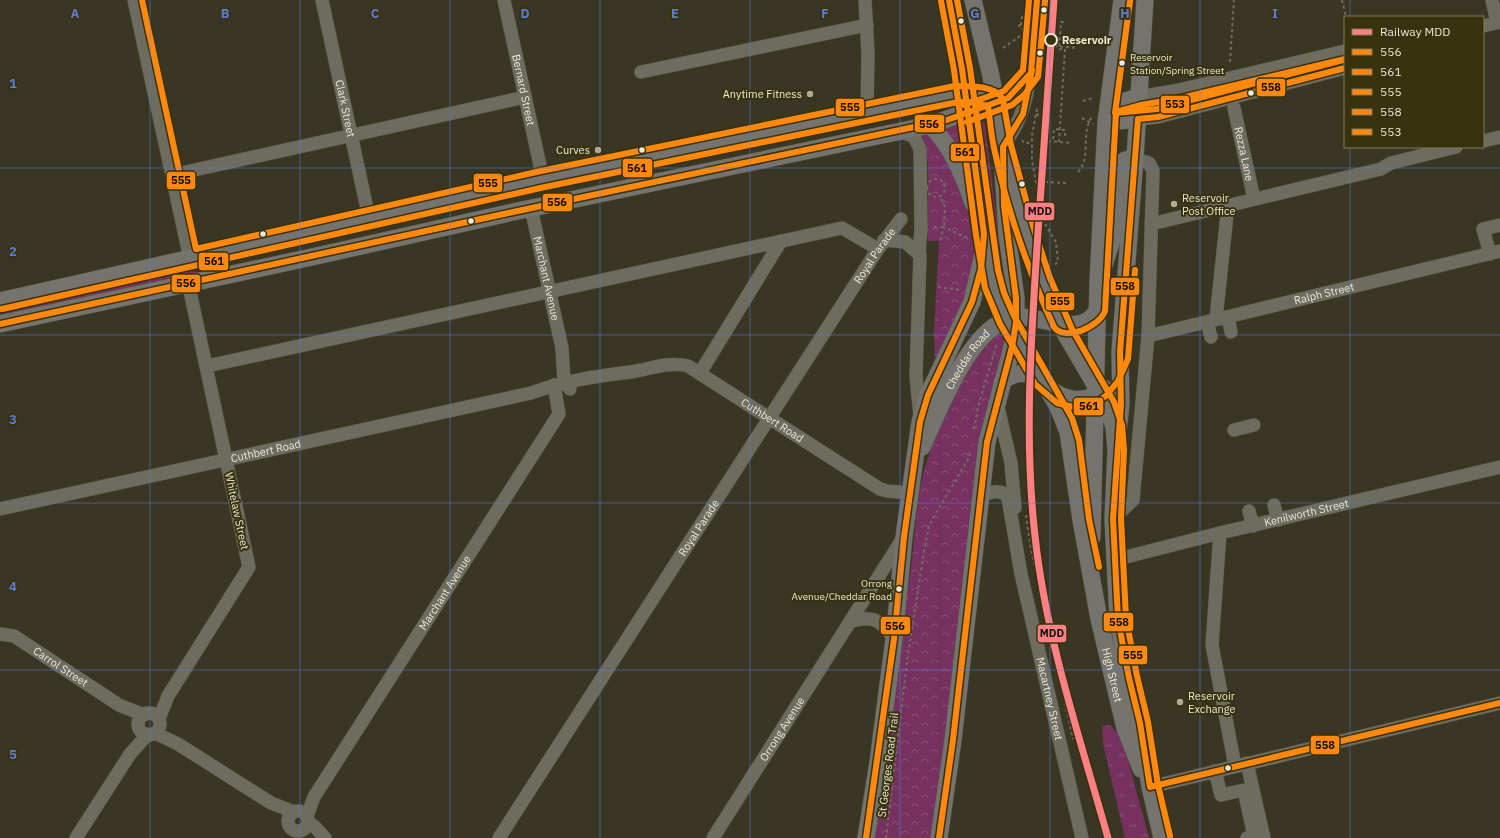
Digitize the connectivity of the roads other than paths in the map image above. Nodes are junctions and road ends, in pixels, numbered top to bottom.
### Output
1 (134, 0) edge
2 (322, 0) edge
3 (504, 0) edge
4 (865, 0) edge
5 (949, 0) edge
6 (973, 0) edge
7 (1037, 0) edge
8 (1122, 0) edge
9 (1145, 0) edge
10 (1492, 0) edge
11 (1498, 22) edge
12 (868, 25) junction
13 (1484, 26) edge
14 (1344, 51) edge
15 (1344, 68) edge
16 (641, 72) dead end
17 (1030, 73) junction
18 (965, 93) junction
19 (525, 97) junction
20 (1139, 97) junction
21 (996, 102) junction
22 (1234, 108) dead end
23 (867, 113) junction
24 (968, 113) junction
25 (1104, 118) junction
26 (1138, 120) junction
27 (815, 124) junction
28 (930, 125) junction
29 (899, 131) junction
30 (352, 136) junction
31 (1500, 137) edge
32 (1484, 141) edge
33 (1002, 146) junction
34 (820, 147) junction
35 (1452, 148) edge
36 (1136, 158) junction
37 (172, 175) junction
38 (543, 179) junction
39 (526, 183) junction
40 (1254, 199) junction
41 (549, 204) junction
42 (1228, 204) junction
43 (531, 208) junction
44 (369, 218) junction
45 (900, 219) dead end
46 (1151, 224) junction
47 (1500, 225) edge
48 (984, 232) junction
49 (275, 240) junction
50 (781, 241) junction
51 (882, 244) junction
52 (753, 247) junction
53 (1495, 252) edge
54 (919, 253) junction
55 (190, 259) junction
56 (281, 264) junction
57 (766, 266) junction
58 (188, 282) junction
59 (1098, 282) junction
60 (550, 291) junction
61 (1, 297) edge
62 (1097, 310) junction
63 (1217, 319) junction
64 (0, 324) edge
65 (1061, 324) junction
66 (1007, 325) junction
67 (1232, 332) dead end
68 (1148, 336) junction
69 (1211, 337) dead end
70 (1120, 357) junction
71 (207, 366) junction
72 (700, 373) junction
73 (1002, 382) junction
74 (1043, 382) junction
75 (564, 386) junction
76 (1097, 391) junction
77 (998, 400) junction
78 (770, 418) junction
79 (920, 422) junction
80 (1254, 425) dead end
81 (1234, 430) dead end
82 (1116, 450) junction
83 (227, 460) junction
84 (916, 460) junction
85 (1500, 468) edge
86 (910, 494) junction
87 (980, 496) junction
88 (1274, 505) dead end
89 (0, 509) edge
90 (1249, 511) dead end
91 (1113, 519) junction
92 (1278, 520) junction
93 (1253, 526) junction
94 (1220, 533) junction
95 (1015, 536) junction
96 (904, 537) junction
97 (1114, 560) junction
98 (1092, 571) junction
99 (852, 621) junction
100 (0, 634) edge
101 (894, 640) junction
102 (1500, 703) edge
103 (149, 724) junction
104 (1241, 765) junction
105 (1215, 771) junction
106 (1150, 787) junction
107 (298, 823) edge
108 (76, 838) edge
109 (284, 838) edge
110 (325, 838) edge
111 (499, 838) edge
112 (713, 838) edge
113 (866, 838) edge
114 (939, 838) edge
115 (1082, 838) edge
116 (1162, 838) edge
117 (1247, 838) edge
118 (1264, 838) edge

1 - 37 street
2 - 30 street, Clark Street
3 - 19 street, Bernard Street
4 - 12 street
5 - 18 main road, High Street
6 - 21 main road, High Street
7 - 17 street
8 - 25 main road
9 - 20 main road
10 - 11 street
11 - 13 street
12 - 16 street
12 - 23 street
14 - 20 street
15 - 26 street
17 - 21 street
17 - 33 street
18 - 21 main road
18 - 23 main road
18 - 24 main road, High Street
19 - 30 street
19 - 38 street, Bernard Street
20 - 25 main road
20 - 26 main road
21 - 24 main road
21 - 33 main road, High Street
22 - 40 street, Rezza Lane
23 - 27 main road
24 - 28 main road
24 - 48 main road, High Street
25 - 26 main road
25 - 59 main road
26 - 36 main road
27 - 34 main road
27 - 38 main road
28 - 29 main road
28 - 48 main road
29 - 34 main road
29 - 54 street, Cheddar Road
30 - 37 street
30 - 44 street, Clark Street
31 - 32 street
33 - 65 main road, High Street
33 - 66 main road, High Street
34 - 41 main road
35 - 40 street
36 - 46 street
36 - 59 main road
36 - 70 main road
37 - 55 street
38 - 39 main road
38 - 41 main road
39 - 43 main road
39 - 44 main road
40 - 42 street
41 - 43 main road
42 - 46 street
42 - 63 street
43 - 56 main road
43 - 60 street, Marchant Avenue
44 - 49 main road
45 - 51 street, Royal Parade
46 - 68 street
47 - 53 street
48 - 66 main road, High Street
48 - 79 main road, Cheddar Road
49 - 55 main road
49 - 56 main road
50 - 51 street
50 - 52 street
50 - 57 street
51 - 54 street
51 - 78 street, Royal Parade
52 - 57 street
52 - 60 street
53 - 63 street, Ralph Street
54 - 79 street, Cheddar Road
55 - 61 main road
56 - 58 main road
57 - 72 street
58 - 64 main road
58 - 71 street, Whitelaw Street
59 - 62 main road
60 - 71 street
60 - 75 street, Marchant Avenue
62 - 65 main road
62 - 76 main road
63 - 67 street
63 - 68 street, Ralph Street
63 - 69 street
65 - 66 main road
65 - 76 main road, High Street
66 - 73 main road
66 - 74 main road, High Street
66 - 84 main road, Cheddar Road
68 - 91 street
70 - 76 main road
70 - 82 main road
71 - 83 street, Whitelaw Street
72 - 75 street, Cuthbert Road
72 - 78 street, Cuthbert Road
73 - 74 main road
73 - 77 main road
74 - 76 main road
74 - 98 main road, High Street
75 - 83 street, Cuthbert Road
75 - 107 street, Marchant Avenue
76 - 82 main road, High Street
76 - 98 main road
77 - 87 main road
77 - 95 street, Macartney Street
78 - 86 street, Cuthbert Road
78 - 111 street, Royal Parade
79 - 84 main road, Cheddar Road
80 - 81 street
82 - 91 main road, High Street
83 - 89 street, Cuthbert Road
83 - 103 street, Whitelaw Street
84 - 86 main road, Cheddar Road
85 - 92 street, Kenilworth Street
86 - 96 main road, Cheddar Road
87 - 95 street, Macartney Street
87 - 114 main road
88 - 92 street
90 - 93 street
91 - 97 main road, High Street
92 - 93 street, Kenilworth Street
93 - 94 street, Kenilworth Street
94 - 97 street, Kenilworth Street
94 - 104 street
95 - 115 street, Macartney Street
96 - 99 street, Orrong Avenue
96 - 101 main road, Cheddar Road
97 - 106 main road, High Street
98 - 106 main road, High Street
99 - 101 street
99 - 112 street, Orrong Avenue
100 - 103 street, Carrol Street
101 - 113 main road, Cheddar Road
102 - 104 street
103 - 107 street, Carrol Street
103 - 108 street, Whitelaw Street
104 - 105 street
104 - 118 street
105 - 106 street
105 - 117 street
106 - 116 main road, High Street
107 - 109 street, Marchant Avenue
107 - 110 street, Carrol Street

